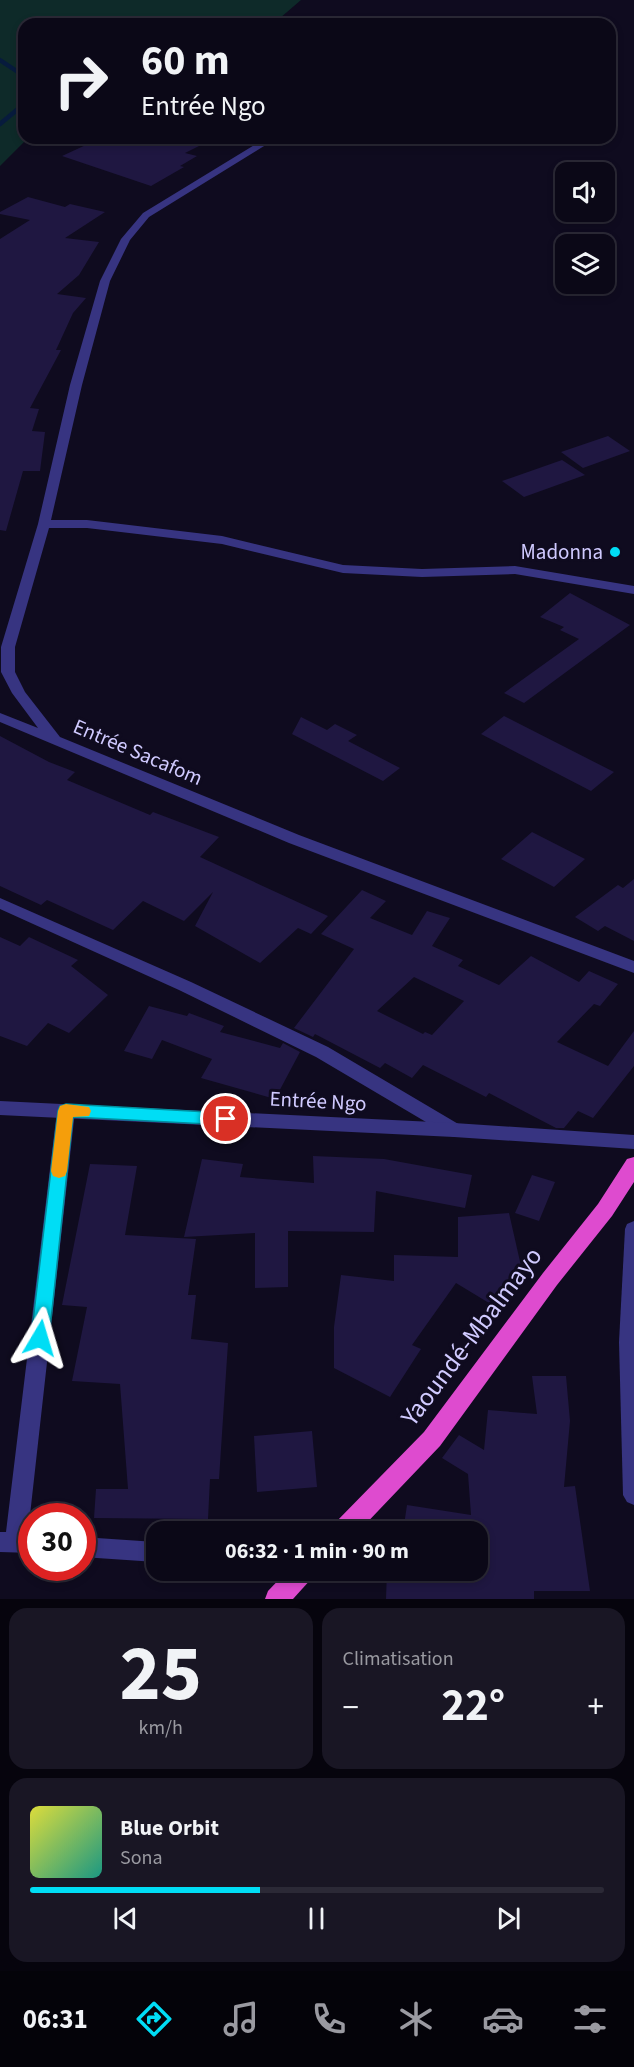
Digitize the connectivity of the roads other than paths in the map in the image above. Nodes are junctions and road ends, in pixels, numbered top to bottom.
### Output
1 (262, 144) edge
2 (44, 524) junction
3 (634, 590) edge
4 (0, 717) edge
5 (55, 740) junction
6 (0, 903) edge
7 (634, 967) edge
8 (0, 1108) edge
9 (66, 1111) junction
10 (454, 1130) junction
11 (634, 1142) edge
12 (634, 1166) edge
13 (634, 1229) edge
14 (634, 1495) edge
15 (353, 1521) edge
16 (16, 1542) edge
17 (96, 1548) edge
18 (146, 1551) edge
19 (294, 1581) edge
20 (277, 1599) edge

1 - 2 street, Entrée Sacafom
2 - 3 street
2 - 5 street, Entrée Sacafom
4 - 5 street
5 - 7 street, Entrée Sacafom
6 - 10 street
8 - 9 street, Entrée Ngo
9 - 10 street, Entrée Ngo
9 - 16 street
10 - 11 street, Entrée Ngo
12 - 15 highway, Yaoundé-Mbalmayo
13 - 14 street
17 - 18 street
19 - 20 highway

